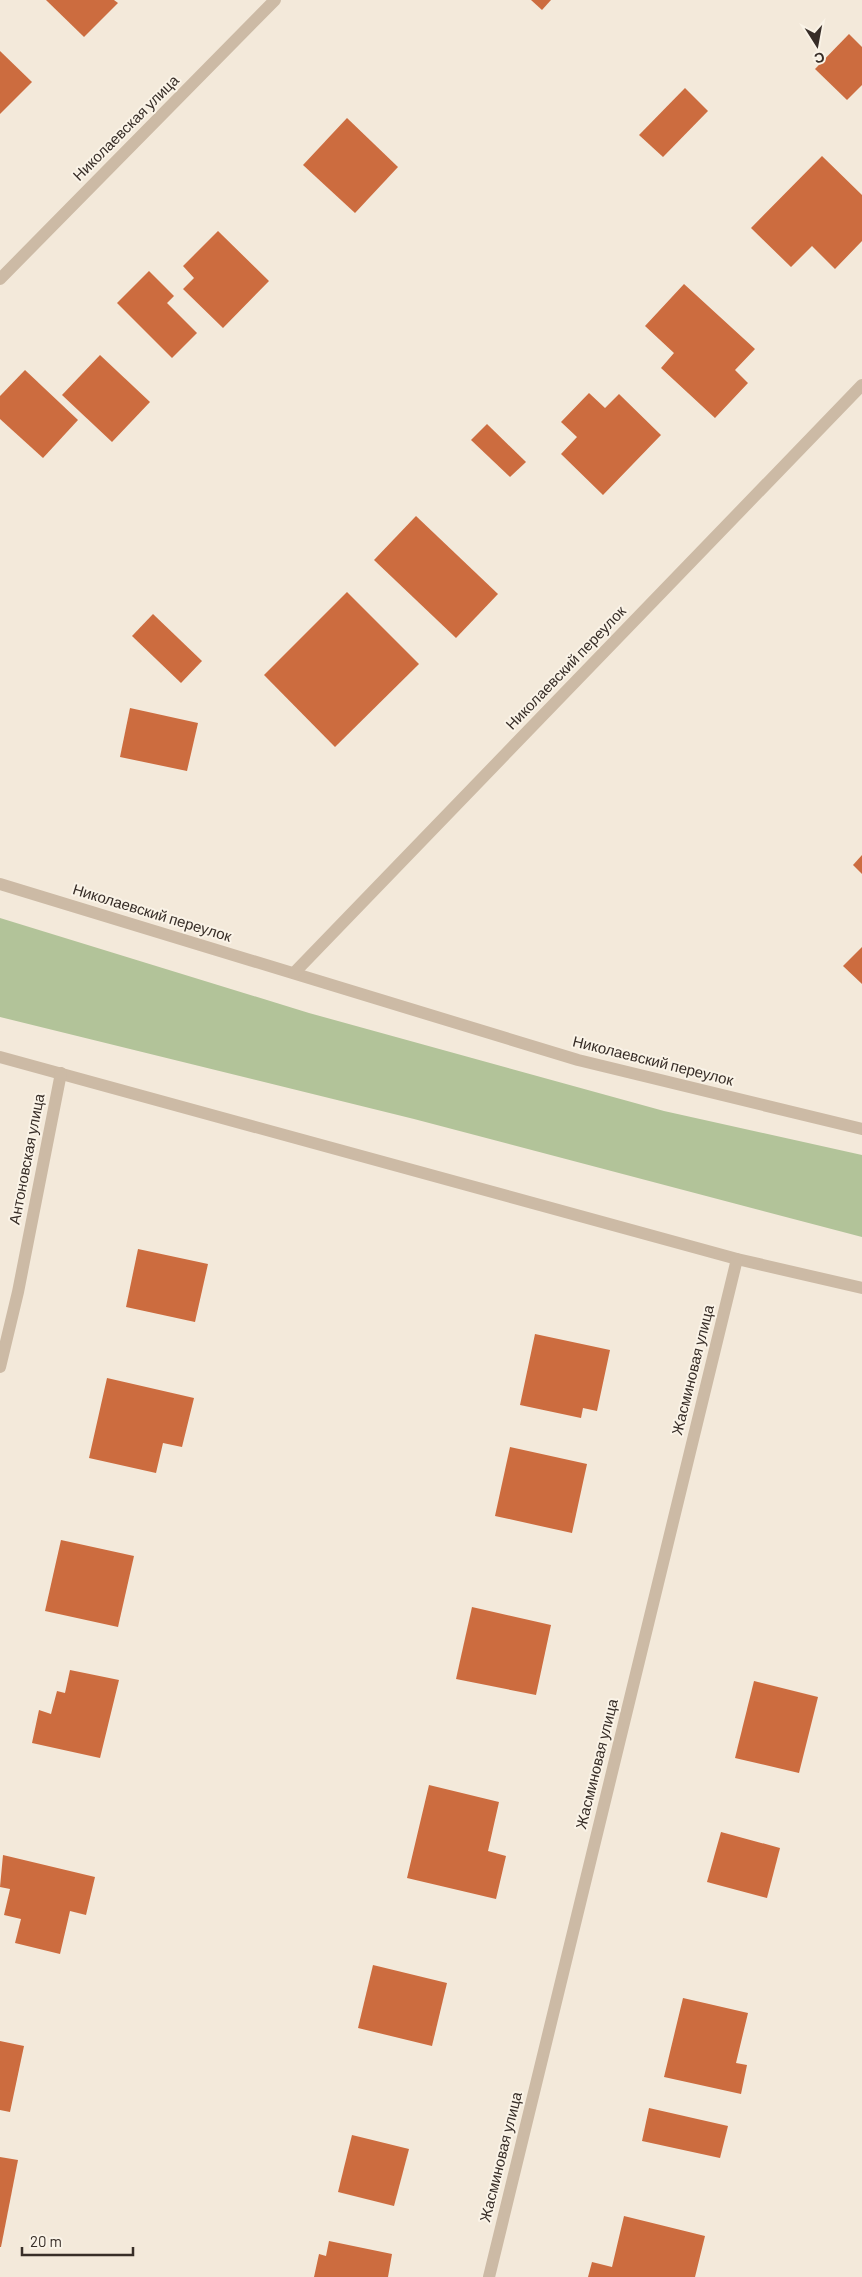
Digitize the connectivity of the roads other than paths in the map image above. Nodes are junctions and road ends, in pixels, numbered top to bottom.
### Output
1 (275, 0) edge
2 (0, 280) edge
3 (862, 385) edge
4 (0, 884) edge
5 (294, 973) junction
6 (0, 1057) edge
7 (61, 1073) junction
8 (862, 1129) edge
9 (736, 1258) junction
10 (862, 1288) edge
11 (0, 1368) edge
12 (489, 2277) edge

1 - 2 street, Николаевская улица
3 - 5 street, Николаевский переулок
4 - 5 street, Николаевский переулок
5 - 8 street, Николаевский переулок
6 - 7 street
7 - 9 street
7 - 11 street, Антоновская улица
9 - 10 street
9 - 12 street, Жасминовая улица

